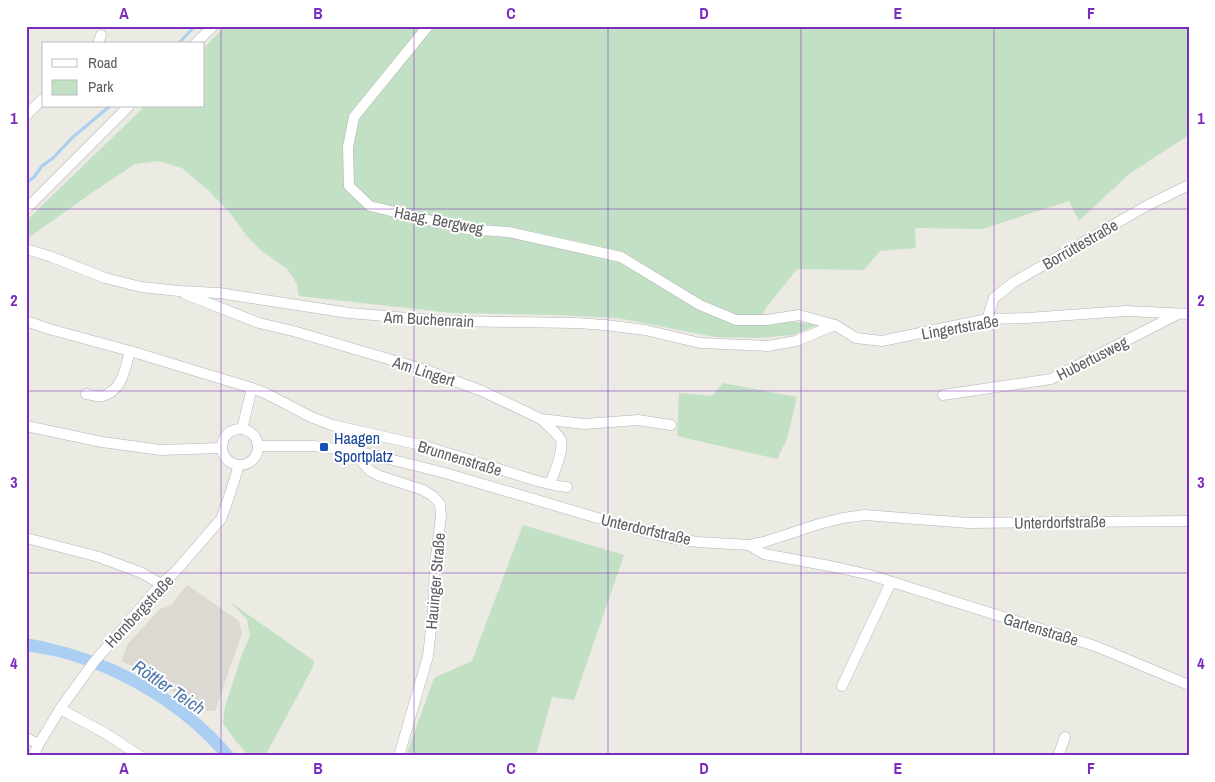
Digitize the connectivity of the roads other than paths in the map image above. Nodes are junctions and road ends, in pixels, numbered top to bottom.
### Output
1 (213, 26) edge
2 (428, 26) edge
3 (197, 42) edge
4 (42, 100) edge
5 (127, 108) edge
6 (26, 115) edge
7 (1189, 185) edge
8 (26, 209) edge
9 (26, 249) edge
10 (179, 291) junction
11 (1177, 314) junction
12 (1189, 314) edge
13 (986, 319) junction
14 (736, 320) joint
15 (26, 321) edge
16 (835, 325) junction
17 (130, 351) junction
18 (252, 388) junction
19 (86, 394) dead end
20 (943, 395) dead end
21 (541, 419) junction
22 (671, 425) dead end
23 (26, 426) edge
24 (242, 429) junction
25 (258, 446) junction
26 (221, 448) junction
27 (361, 452) junction
28 (238, 466) junction
29 (550, 484) junction
30 (567, 487) dead end
31 (1189, 521) edge
32 (26, 538) edge
33 (749, 545) junction
34 (891, 582) junction
35 (161, 584) junction
36 (1189, 685) edge
37 (842, 686) dead end
38 (60, 709) junction
39 (1065, 737) dead end
40 (26, 738) edge
41 (39, 744) junction
42 (33, 756) edge
43 (140, 756) edge
44 (399, 756) edge
45 (1058, 756) edge

1 - 3 street
2 - 14 street, Haag. Bergweg
4 - 6 street
5 - 8 street
7 - 13 street, Borrüttestraße
9 - 10 street, Am Buchenrain
10 - 16 street, Am Buchenrain
10 - 21 street, Am Lingert
11 - 12 street, Lingertstraße
11 - 13 street, Lingertstraße
11 - 20 street, Hubertusweg
13 - 16 street, Lingertstraße
14 - 16 street, Lingertstraße
15 - 17 street, Brunnenstraße
17 - 18 street, Brunnenstraße
17 - 19 street
18 - 24 street
18 - 29 street, Brunnenstraße
21 - 22 street, Am Lingert
21 - 29 street
23 - 26 street
24 - 25 street
24 - 26 street
25 - 27 street, Unterdorfstraße
25 - 28 street
26 - 28 street
27 - 33 street, Unterdorfstraße
27 - 44 street, Hauinger Straße
28 - 35 street, Hornbergstraße
29 - 30 street
31 - 33 street, Unterdorfstraße
32 - 35 street
33 - 34 street, Gartenstraße
34 - 36 street, Gartenstraße
34 - 37 street
35 - 38 street, Hornbergstraße
38 - 41 street, Hornbergstraße
38 - 43 street
39 - 45 street
40 - 41 street
41 - 42 street, Hornbergstraße

